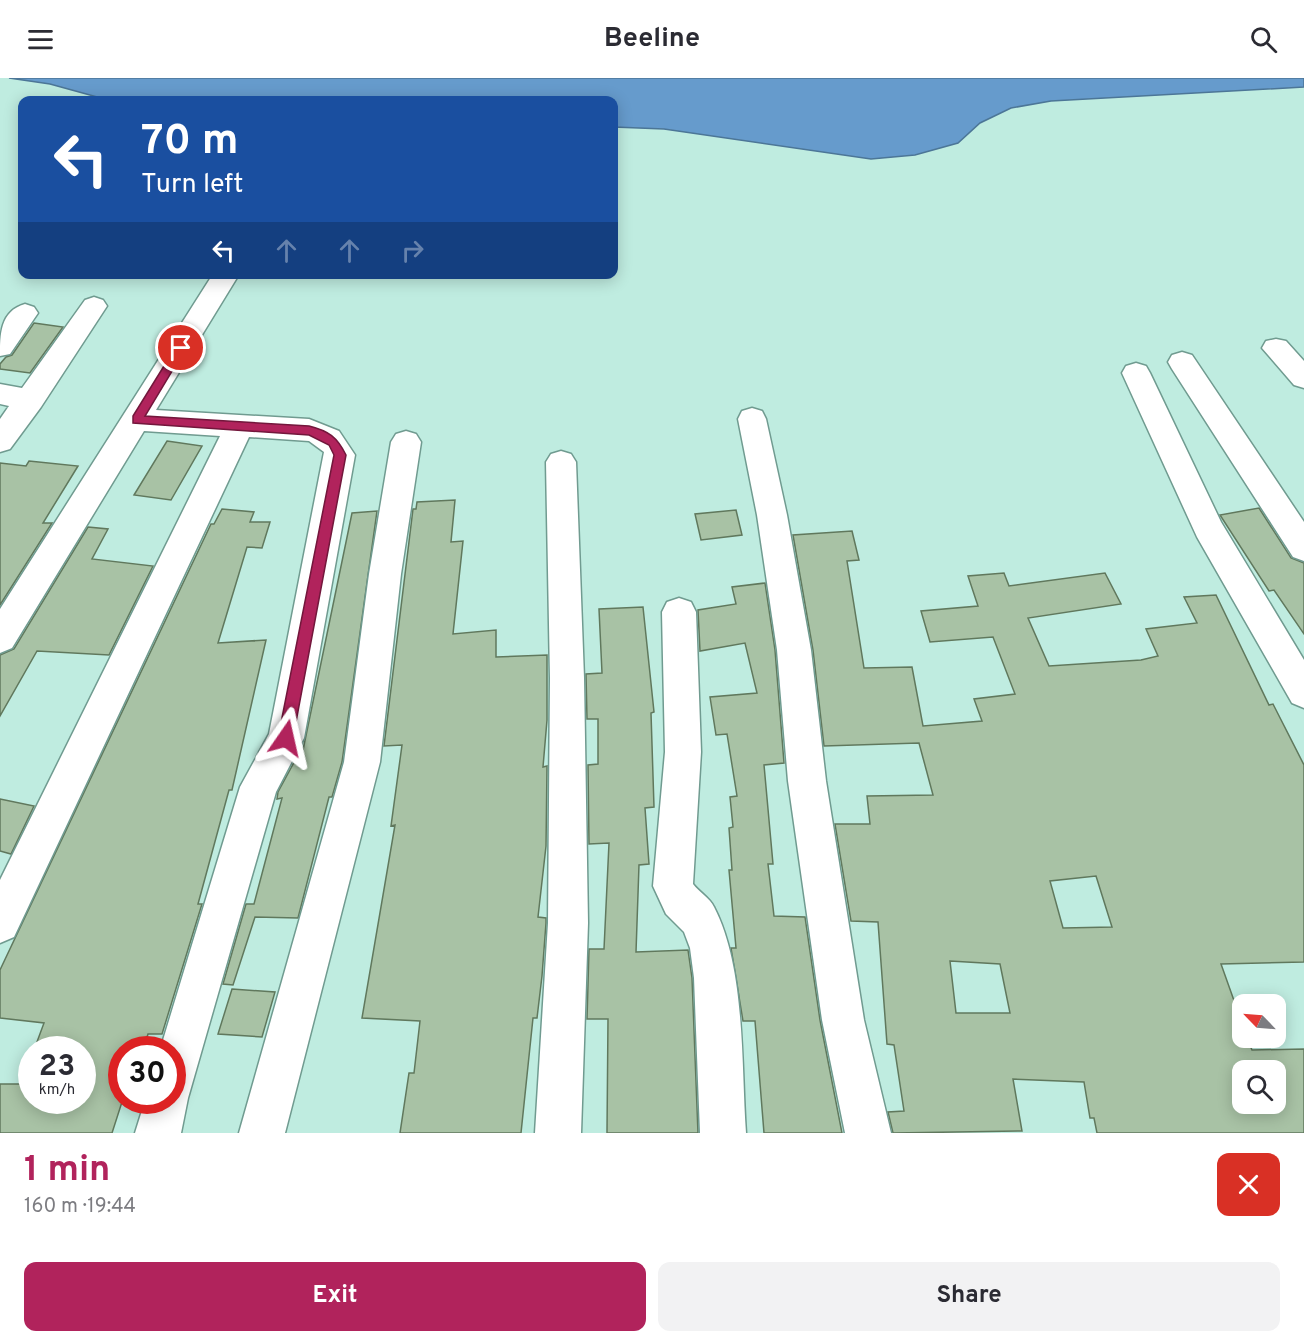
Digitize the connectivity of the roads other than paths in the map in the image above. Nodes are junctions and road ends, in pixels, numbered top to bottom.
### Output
1 (223, 279) edge
2 (94, 306) dead end
3 (25, 313) dead end
4 (0, 347) edge
5 (1276, 348) dead end
6 (1182, 362) dead end
7 (1136, 373) dead end
8 (1304, 378) edge
9 (0, 394) edge
10 (31, 400) junction
11 (752, 419) dead end
12 (137, 420) junction
13 (239, 427) junction
14 (0, 441) edge
15 (406, 442) dead end
16 (561, 462) dead end
17 (1304, 548) edge
18 (679, 612) dead end
19 (0, 638) edge
20 (1304, 692) edge
21 (0, 923) edge
22 (186, 1036) edge
23 (163, 1114) edge
24 (158, 1133) edge
25 (262, 1133) edge
26 (558, 1133) edge
27 (723, 1133) edge
28 (868, 1133) edge

1 - 12 street
2 - 10 street
3 - 4 street
5 - 8 street
6 - 17 street
7 - 20 street
9 - 10 street
10 - 14 street
11 - 28 street
12 - 13 street
12 - 19 street
13 - 21 street
13 - 22 street
15 - 25 street
16 - 26 street
18 - 27 street
23 - 24 street

